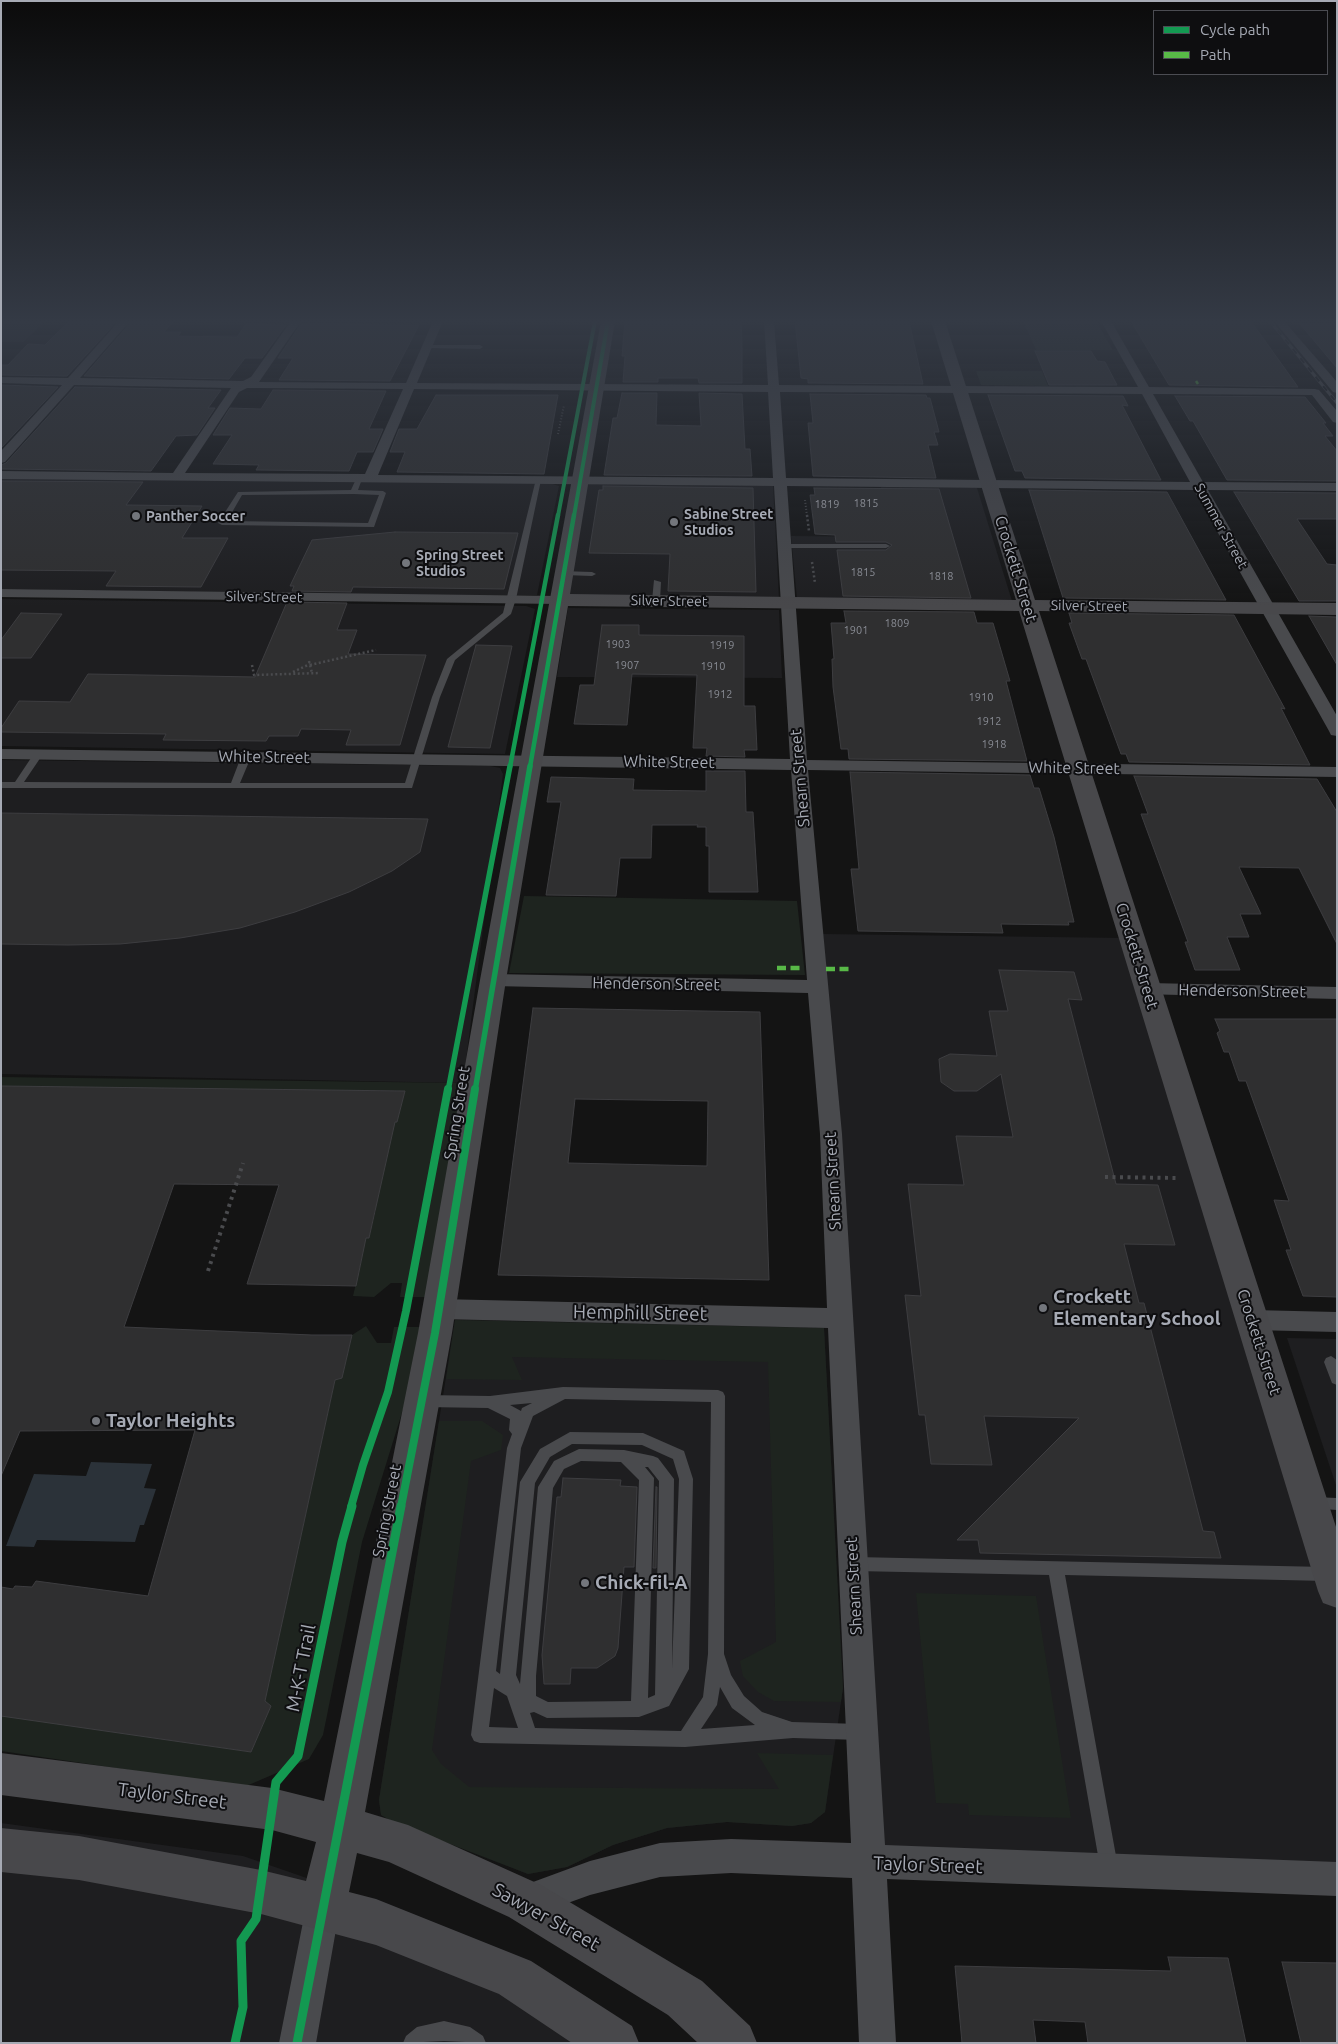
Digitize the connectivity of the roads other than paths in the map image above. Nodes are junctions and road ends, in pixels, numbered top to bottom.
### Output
1 (39, 416) edge
2 (217, 416) edge
3 (395, 416) edge
4 (592, 416) edge
5 (775, 416) edge
6 (968, 416) edge
7 (1160, 416) edge
8 (1, 459) edge
9 (1, 475) edge
10 (176, 476) junction
11 (581, 479) junction
12 (364, 480) junction
13 (538, 480) junction
14 (779, 481) junction
15 (989, 483) junction
16 (1198, 485) junction
17 (1337, 487) edge
18 (354, 492) junction
19 (783, 546) junction
20 (886, 546) dead end
21 (572, 582) junction
22 (1, 594) edge
23 (512, 599) junction
24 (787, 602) junction
25 (1027, 605) junction
26 (1267, 608) junction
27 (1337, 609) edge
28 (1337, 732) edge
29 (1, 754) edge
30 (38, 754) junction
31 (246, 757) junction
32 (418, 759) junction
33 (531, 761) junction
34 (799, 764) junction
35 (1078, 768) junction
36 (1337, 772) edge
37 (1, 785) edge
38 (18, 785) junction
39 (234, 786) junction
40 (493, 980) junction
41 (819, 987) junction
42 (1148, 989) junction
43 (1337, 993) edge
44 (439, 1309) junction
45 (841, 1318) junction
46 (1252, 1320) junction
47 (1337, 1322) edge
48 (1331, 1362) dead end
49 (1337, 1379) edge
50 (563, 1393) junction
51 (423, 1401) junction
52 (490, 1402) junction
53 (514, 1448) junction
54 (623, 1456) junction
55 (1323, 1503) edge
56 (853, 1564) junction
57 (1056, 1568) junction
58 (1334, 1583) edge
59 (716, 1654) junction
60 (486, 1675) junction
61 (521, 1696) junction
62 (663, 1700) junction
63 (639, 1709) junction
64 (793, 1730) junction
65 (861, 1732) junction
66 (529, 1736) junction
67 (685, 1739) junction
68 (1, 1774) edge
69 (340, 1827) junction
70 (1, 1850) edge
71 (868, 1863) junction
72 (1110, 1871) junction
73 (1337, 1879) edge
74 (525, 1901) junction
75 (323, 1907) junction
76 (297, 2043) edge
77 (413, 2043) edge
78 (476, 2043) edge
79 (615, 2043) edge
80 (733, 2043) edge
81 (878, 2043) edge

1 - 8 street
2 - 10 street
3 - 12 street
4 - 11 street, Spring Street
5 - 14 street, Shearn Street
6 - 15 street, Crockett Street
7 - 16 street, Summer Street
9 - 10 street
10 - 12 street
11 - 13 street
11 - 14 street
11 - 21 street, Spring Street
12 - 13 street
12 - 18 lane
13 - 23 lane
14 - 15 street
14 - 19 street, Shearn Street
15 - 16 street
15 - 25 street, Crockett Street
16 - 17 street
16 - 26 street, Summer Street
18 - 18 lane
19 - 20 lane
19 - 24 street, Shearn Street
21 - 23 street, Silver Street
21 - 24 street, Silver Street
21 - 33 street, Spring Street
22 - 23 street, Silver Street
23 - 32 lane
24 - 25 street, Silver Street
24 - 34 street, Shearn Street
25 - 26 street, Silver Street
25 - 35 street, Crockett Street
26 - 27 street, Silver Street
26 - 28 street, Summer Street
29 - 30 street, White Street
30 - 31 street, White Street
30 - 38 lane
31 - 32 street, White Street
31 - 39 lane
32 - 33 street, White Street
32 - 39 lane
33 - 34 street, White Street
33 - 40 street, Spring Street
34 - 35 street, White Street
34 - 41 street, Shearn Street
35 - 36 street, White Street
35 - 42 street, Crockett Street
37 - 38 lane
38 - 39 lane
40 - 41 street, Henderson Street
40 - 44 street, Spring Street
41 - 45 street, Shearn Street
42 - 43 street, Henderson Street
42 - 46 street, Crockett Street
44 - 45 street, Hemphill Street
44 - 51 street, Spring Street
45 - 56 street, Shearn Street
46 - 47 street
46 - 55 street, Crockett Street
48 - 49 lane
50 - 52 lane
50 - 53 lane
50 - 59 lane
51 - 52 lane
51 - 69 street, Spring Street
52 - 53 lane
53 - 60 lane
54 - 61 lane
54 - 62 lane
54 - 63 lane
55 - 58 street, Crockett Street
56 - 57 lane
56 - 65 street, Shearn Street
57 - 58 lane
57 - 72 lane
59 - 64 lane
59 - 67 lane
60 - 61 lane
60 - 66 lane
61 - 62 lane
61 - 63 lane
61 - 66 lane
62 - 63 lane
64 - 65 lane
64 - 67 lane
65 - 71 street, Shearn Street
66 - 67 lane
68 - 69 street, Taylor Street
69 - 74 street, Sawyer Street
69 - 75 street, Spring Street
70 - 75 street
71 - 72 street, Taylor Street
71 - 74 street, Taylor Street
71 - 81 street, Shearn Street
72 - 73 street, Taylor Street
74 - 80 street, Sawyer Street
75 - 76 street
75 - 79 street
77 - 78 lane

